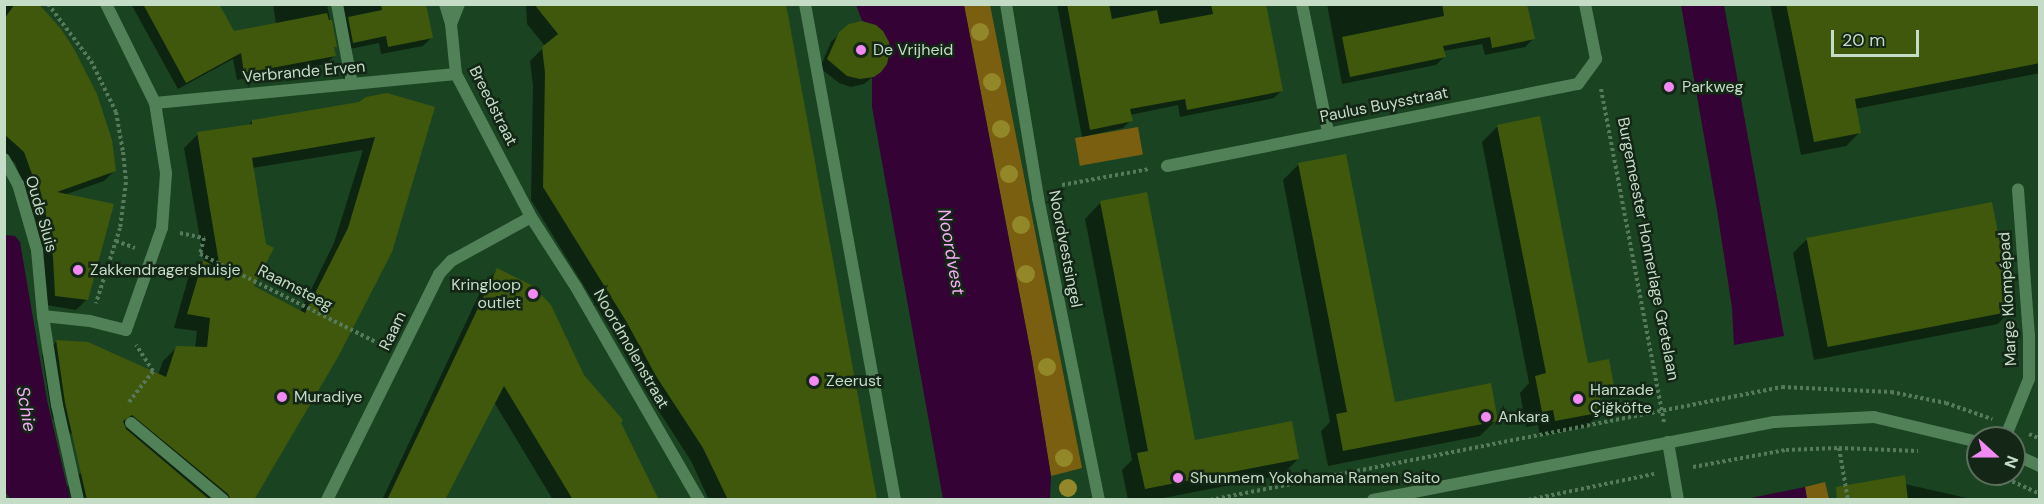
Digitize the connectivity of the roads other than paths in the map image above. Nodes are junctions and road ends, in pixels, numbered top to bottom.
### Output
1 (106, 4) edge
2 (337, 4) edge
3 (445, 4) edge
4 (459, 4) edge
5 (805, 4) edge
6 (1006, 4) edge
7 (1302, 4) edge
8 (1585, 4) edge
9 (451, 24) junction
10 (456, 74) junction
11 (352, 84) junction
12 (155, 103) junction
13 (1328, 132) junction
14 (4, 159) edge
15 (1167, 166) road end
16 (2018, 189) dead end
17 (531, 217) junction
18 (43, 316) junction
19 (131, 423) road end
20 (2010, 426) edge
21 (1966, 439) edge
22 (1668, 441) junction
23 (2026, 460) edge
24 (2040, 466) edge
25 (78, 500) edge
26 (223, 500) edge
27 (327, 500) edge
28 (699, 500) edge
29 (895, 500) edge
30 (1099, 500) edge
31 (1373, 500) edge
32 (1678, 500) edge

1 - 12 street
2 - 11 street
3 - 9 street, Breedstraat
4 - 9 street
5 - 29 street
6 - 30 street, Noordvestsingel
7 - 13 street
8 - 13 street, Paulus Buysstraat
9 - 10 street, Breedstraat
10 - 11 street, Verbrande Erven
10 - 17 street, Breedstraat
11 - 12 street, Verbrande Erven
12 - 18 street
13 - 15 street, Paulus Buysstraat
14 - 18 street, Oude Sluis
16 - 20 street, Marge Klompépad
17 - 27 street, Raam
17 - 28 street, Noordmolenstraat
18 - 25 street
19 - 26 street
21 - 22 street
22 - 31 street
22 - 32 street
23 - 24 street

